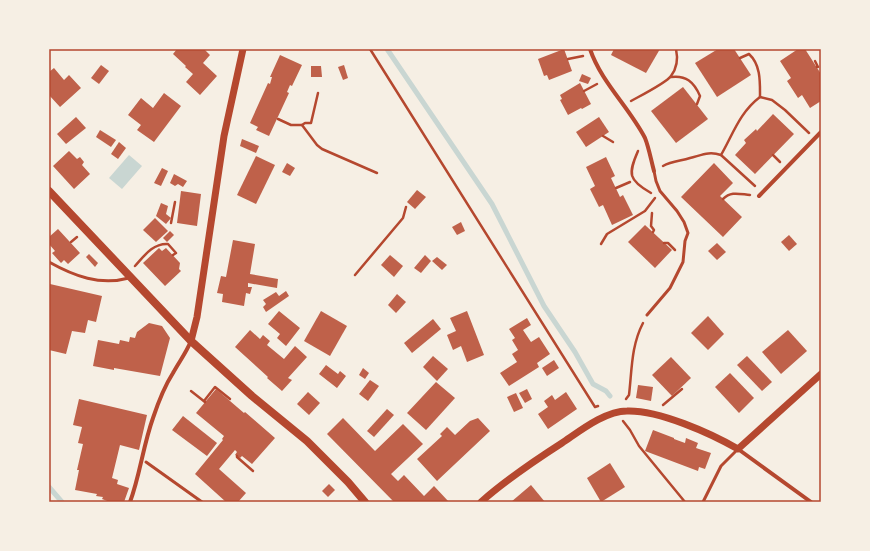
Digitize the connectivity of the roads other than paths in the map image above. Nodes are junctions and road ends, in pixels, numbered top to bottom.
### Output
1 (243, 49) edge
2 (590, 49) edge
3 (821, 132) edge
4 (654, 171) joint
5 (49, 191) edge
6 (761, 195) road end
7 (49, 262) edge
8 (130, 277) junction
9 (647, 315) road end
10 (191, 341) junction
11 (821, 374) edge
12 (738, 449) junction
13 (146, 462) dead end
14 (130, 502) edge
15 (202, 502) edge
16 (365, 502) edge
17 (482, 502) edge
18 (703, 502) edge
19 (811, 502) edge

1 - 10 street
2 - 4 street
3 - 6 street
4 - 9 lane
5 - 8 main road
7 - 8 lane
8 - 10 main road
10 - 14 street
10 - 16 main road
11 - 12 street
12 - 17 street
12 - 18 lane
12 - 19 street
13 - 15 lane

